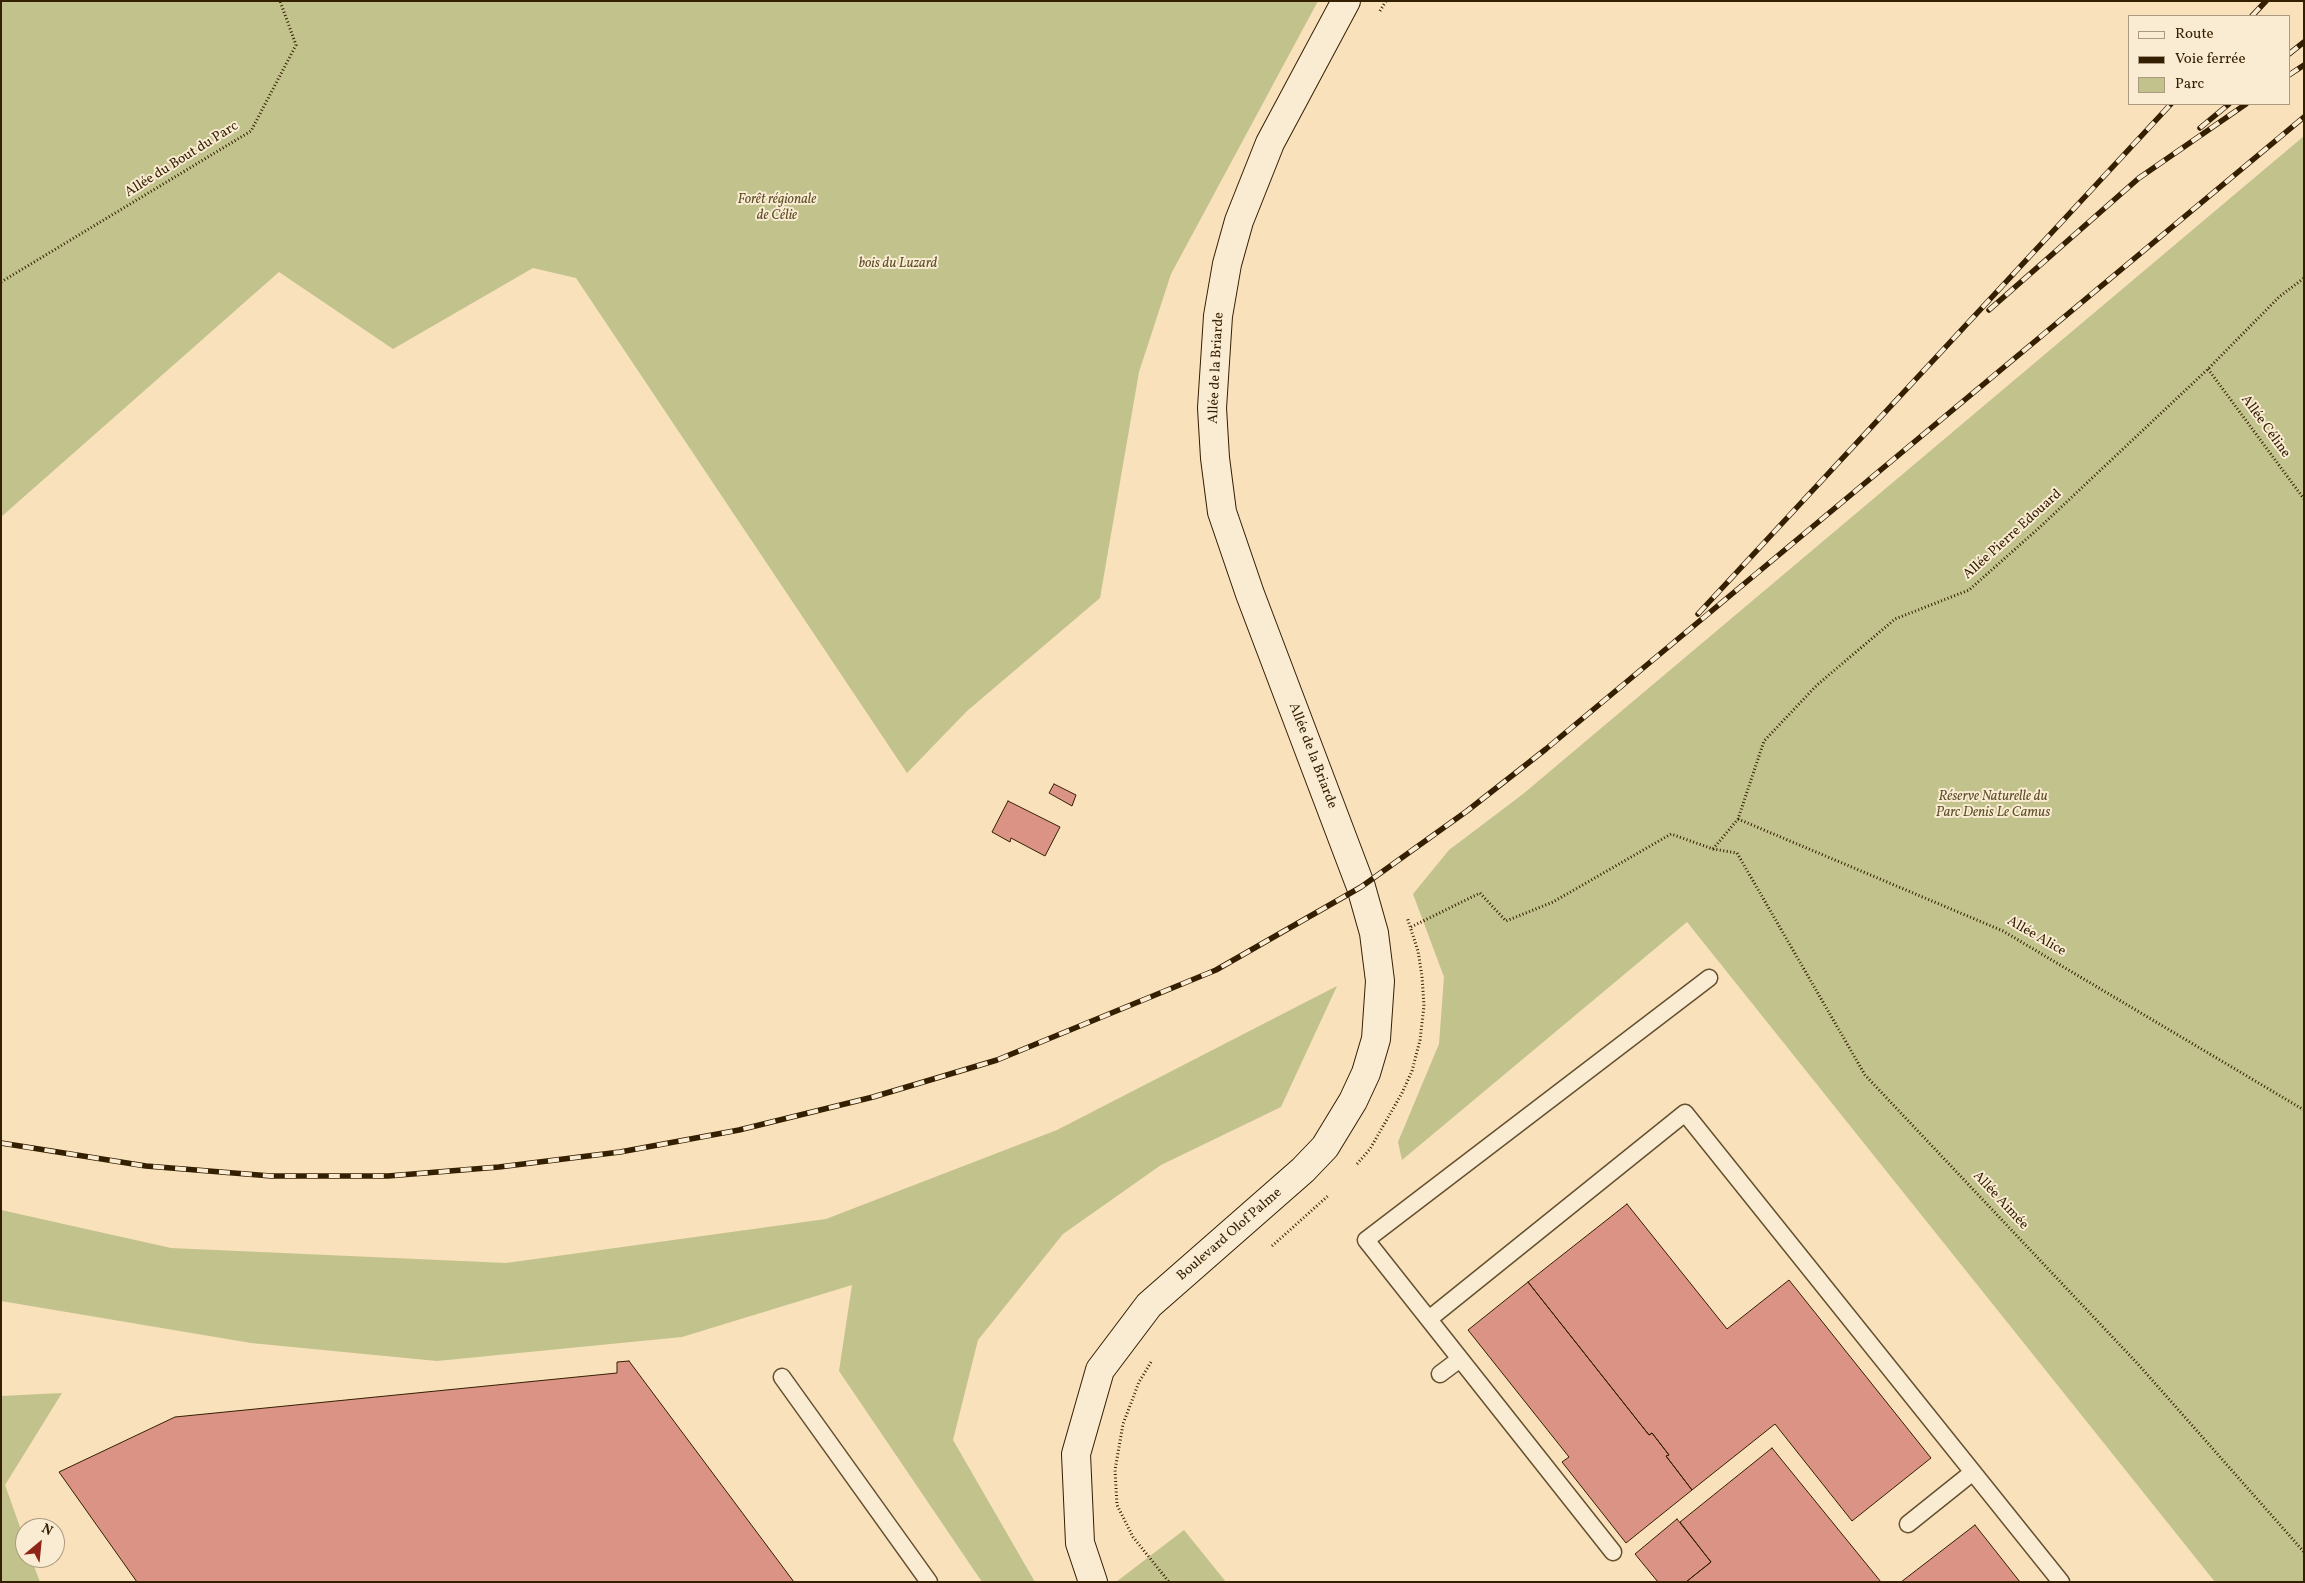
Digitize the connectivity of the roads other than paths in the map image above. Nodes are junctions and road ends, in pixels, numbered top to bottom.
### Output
1 (1346, 1) edge
2 (1361, 887) joint
3 (1709, 978) dead end
4 (1429, 1319) junction
5 (1460, 1359) junction
6 (1440, 1374) dead end
7 (782, 1378) dead end
8 (1973, 1472) junction
9 (1908, 1524) dead end
10 (1613, 1552) dead end
11 (929, 1582) edge
12 (1093, 1582) edge
13 (2061, 1582) edge

1 - 2 street, Allée de la Briarde
2 - 12 street, Boulevard Olof Palme
3 - 4 lane
4 - 5 lane
4 - 8 lane
5 - 6 lane
5 - 10 lane
7 - 11 lane
8 - 9 lane
8 - 13 lane

